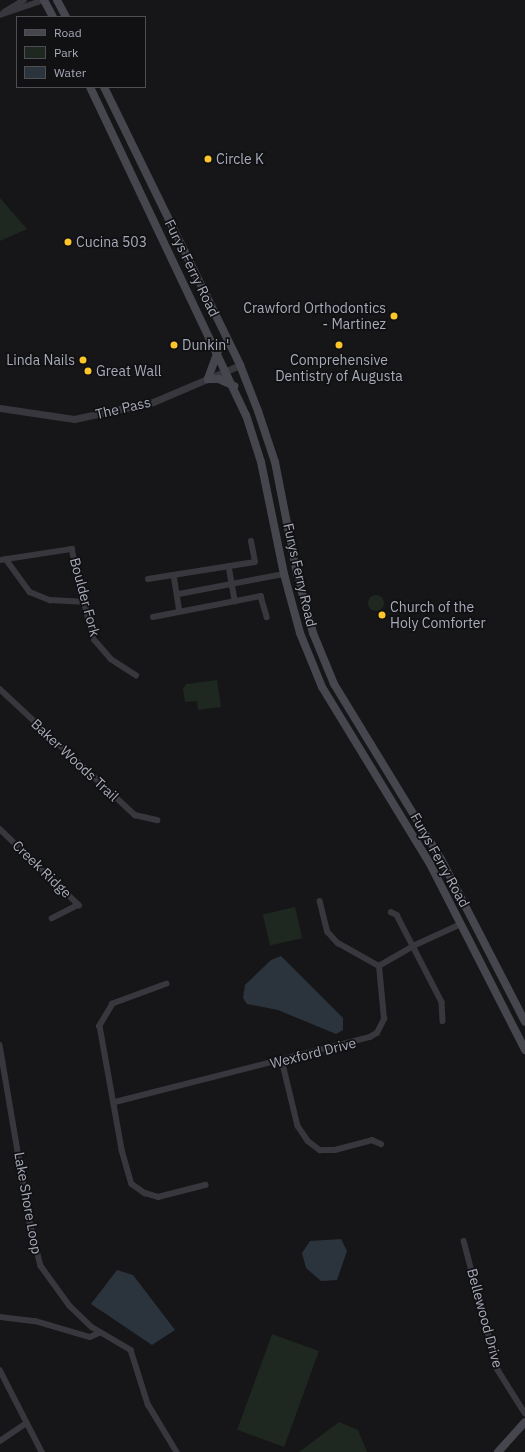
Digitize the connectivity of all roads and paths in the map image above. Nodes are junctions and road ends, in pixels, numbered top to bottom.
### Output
1 (24, 0) edge
2 (44, 0) edge
3 (57, 0) edge
4 (0, 15) edge
5 (52, 16) edge
6 (65, 16) edge
7 (90, 88) edge
8 (104, 88) edge
9 (147, 176) junction
10 (136, 181) junction
11 (218, 351) junction
12 (240, 365) junction
13 (226, 369) junction
14 (208, 379) junction
15 (234, 386) junction
16 (0, 408) edge
17 (251, 541) dead end
18 (3, 559) edge
19 (229, 566) junction
20 (284, 574) junction
21 (174, 575) junction
22 (148, 579) dead end
23 (232, 583) junction
24 (179, 594) junction
25 (235, 601) junction
26 (86, 602) junction
27 (180, 611) junction
28 (153, 616) dead end
29 (267, 617) dead end
30 (136, 675) dead end
31 (0, 688) edge
32 (157, 820) dead end
33 (0, 829) edge
34 (320, 901) dead end
35 (391, 912) dead end
36 (52, 919) dead end
37 (461, 924) junction
38 (412, 946) junction
39 (379, 966) junction
40 (167, 984) dead end
41 (443, 1021) dead end
42 (525, 1022) edge
43 (0, 1045) edge
44 (525, 1050) edge
45 (282, 1060) junction
46 (115, 1102) junction
47 (381, 1144) dead end
48 (205, 1185) dead end
49 (464, 1241) dead end
50 (0, 1317) edge
51 (99, 1333) junction
52 (0, 1370) edge
53 (525, 1413) edge
54 (525, 1422) edge
55 (27, 1423) junction
56 (0, 1441) edge
57 (42, 1452) edge
58 (177, 1452) edge
59 (498, 1452) edge

1 - 4 street
2 - 4 street
2 - 5 main road
3 - 6 main road
7 - 10 main road, Furys Ferry Road
8 - 9 main road, Furys Ferry Road
9 - 10 main road
9 - 12 main road, Furys Ferry Road
10 - 11 main road, Furys Ferry Road
11 - 13 main road, Furys Ferry Road
11 - 14 main road
12 - 13 street, The Pass
12 - 42 main road, Furys Ferry Road
13 - 14 street, The Pass
13 - 15 main road, Furys Ferry Road
14 - 15 main road
14 - 16 street, The Pass
15 - 20 main road, Furys Ferry Road
17 - 19 street
18 - 26 street
18 - 26 street, Boulder Fork
19 - 21 street
19 - 23 street
20 - 23 street
20 - 37 main road, Furys Ferry Road
21 - 22 street
21 - 24 street
23 - 24 street
23 - 25 street
24 - 27 street
25 - 27 street
25 - 29 street
26 - 30 street, Boulder Fork
27 - 28 street
31 - 32 street, Baker Woods Trail
33 - 36 street, Creek Ridge
34 - 39 street
35 - 38 street
37 - 38 street
37 - 44 main road, Furys Ferry Road
38 - 39 street
38 - 41 street
39 - 45 street, Wexford Drive
40 - 46 street
43 - 51 street, Lake Shore Loop
45 - 46 street, Wexford Drive
45 - 47 street
46 - 48 street
49 - 53 street, Bellewood Drive
50 - 51 street
51 - 58 street, Lake Shore Loop
52 - 55 street
54 - 59 main road
55 - 56 street
55 - 57 street

